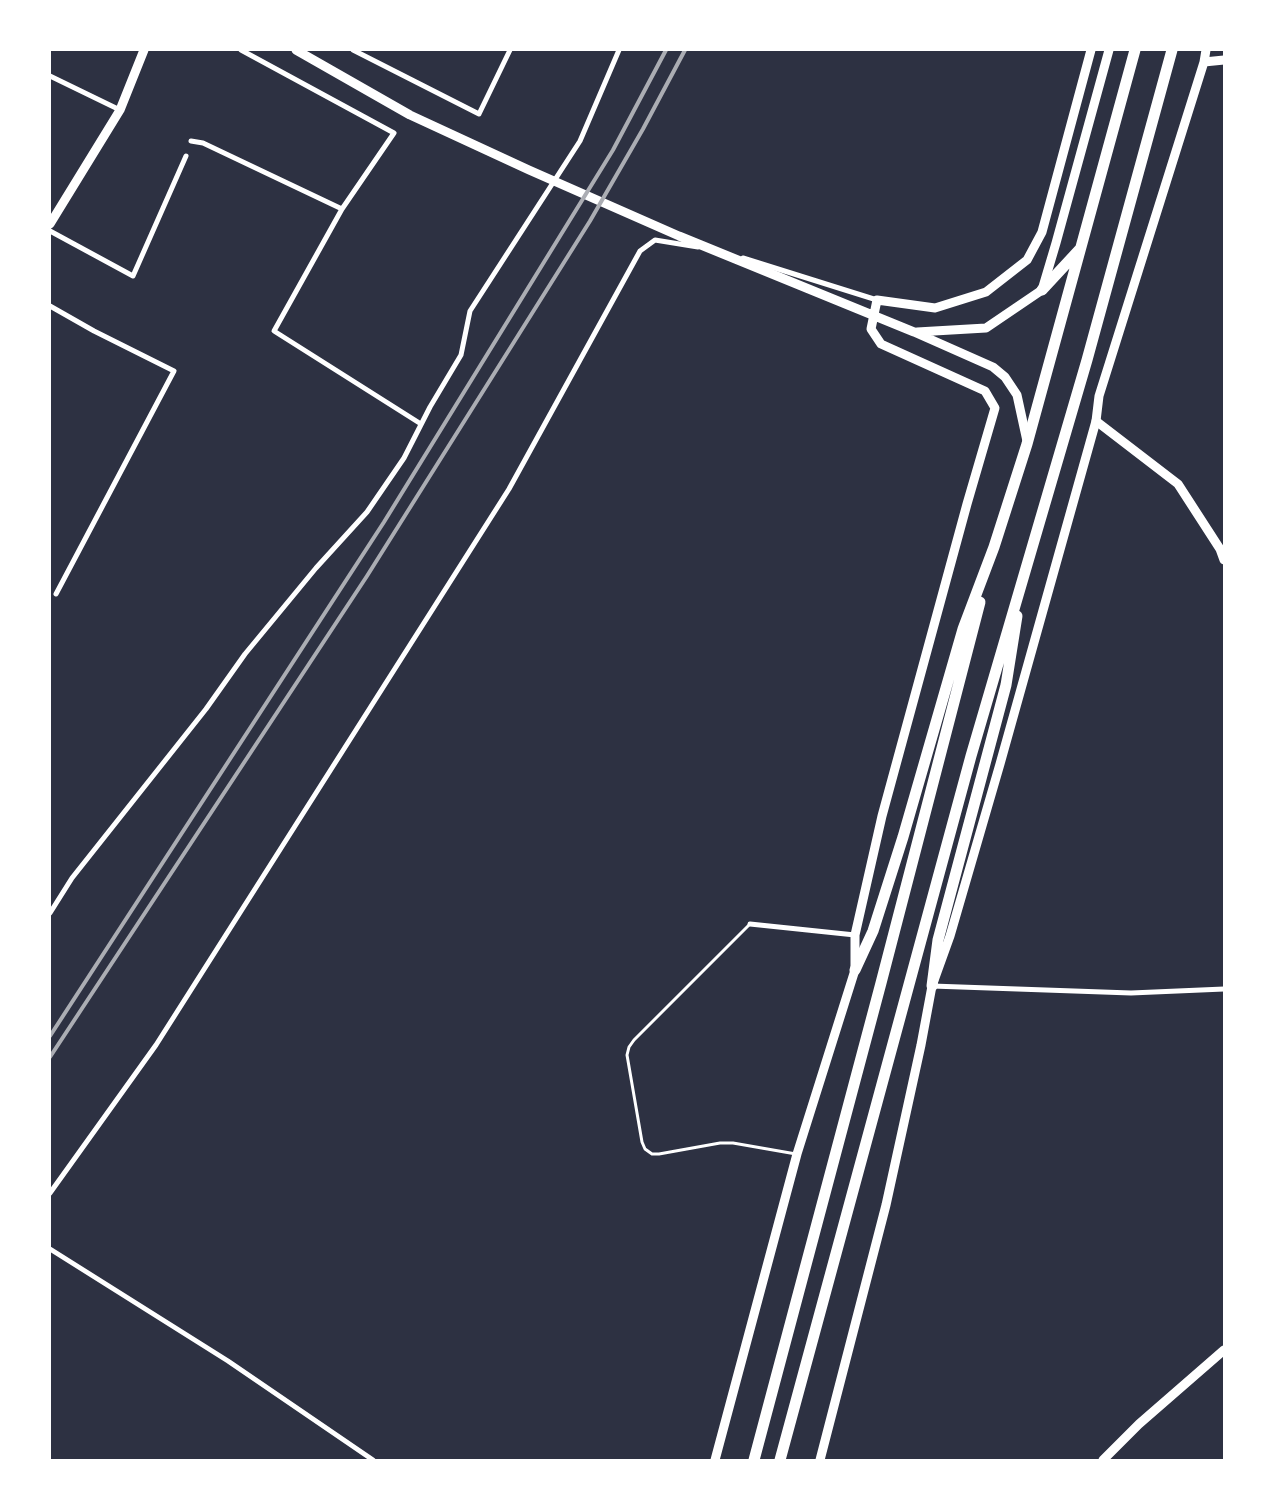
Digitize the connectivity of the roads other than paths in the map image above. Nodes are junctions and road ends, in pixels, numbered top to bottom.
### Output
1 (144, 50) edge
2 (241, 50) edge
3 (296, 50) edge
4 (353, 50) edge
5 (510, 50) edge
6 (619, 50) edge
7 (1091, 50) edge
8 (1109, 50) edge
9 (1135, 50) edge
10 (1172, 50) edge
11 (1206, 50) edge
12 (1224, 60) edge
13 (1204, 62) junction
14 (50, 76) edge
15 (120, 110) junction
16 (191, 141) dead end
17 (186, 156) dead end
18 (342, 209) junction
19 (50, 224) edge
20 (50, 231) edge
21 (1081, 249) junction
22 (1042, 290) junction
23 (877, 300) junction
24 (50, 306) edge
25 (914, 332) junction
26 (1096, 421) junction
27 (421, 424) junction
28 (1027, 444) junction
29 (994, 547) junction
30 (1224, 560) edge
31 (1025, 567) junction
32 (56, 594) dead end
33 (50, 912) edge
34 (750, 924) joint
35 (855, 935) junction
36 (856, 970) junction
37 (932, 986) junction
38 (1224, 989) edge
39 (797, 1154) junction
40 (50, 1193) edge
41 (50, 1249) edge
42 (1224, 1350) edge
43 (373, 1460) edge
44 (715, 1460) edge
45 (754, 1460) edge
46 (780, 1460) edge
47 (820, 1460) edge
48 (1103, 1460) edge

1 - 15 main road
2 - 18 street
3 - 25 main road
4 - 5 street
6 - 27 street
7 - 23 main road
8 - 22 main road
9 - 21 highway
10 - 31 highway
11 - 13 main road
12 - 13 main road
13 - 26 main road
14 - 15 street
15 - 19 main road
16 - 18 street
17 - 20 street
18 - 27 street
21 - 22 highway
21 - 28 highway
22 - 25 main road
23 - 35 main road
23 - 40 street
24 - 32 street
25 - 28 main road
26 - 30 main road
26 - 37 main road
27 - 33 street
28 - 29 highway
29 - 36 highway
29 - 45 highway
31 - 37 highway
31 - 46 highway
34 - 35 street
34 - 39 lane
35 - 36 main road
36 - 39 main road
37 - 38 street
37 - 47 main road
39 - 44 main road
41 - 43 street
42 - 48 main road

